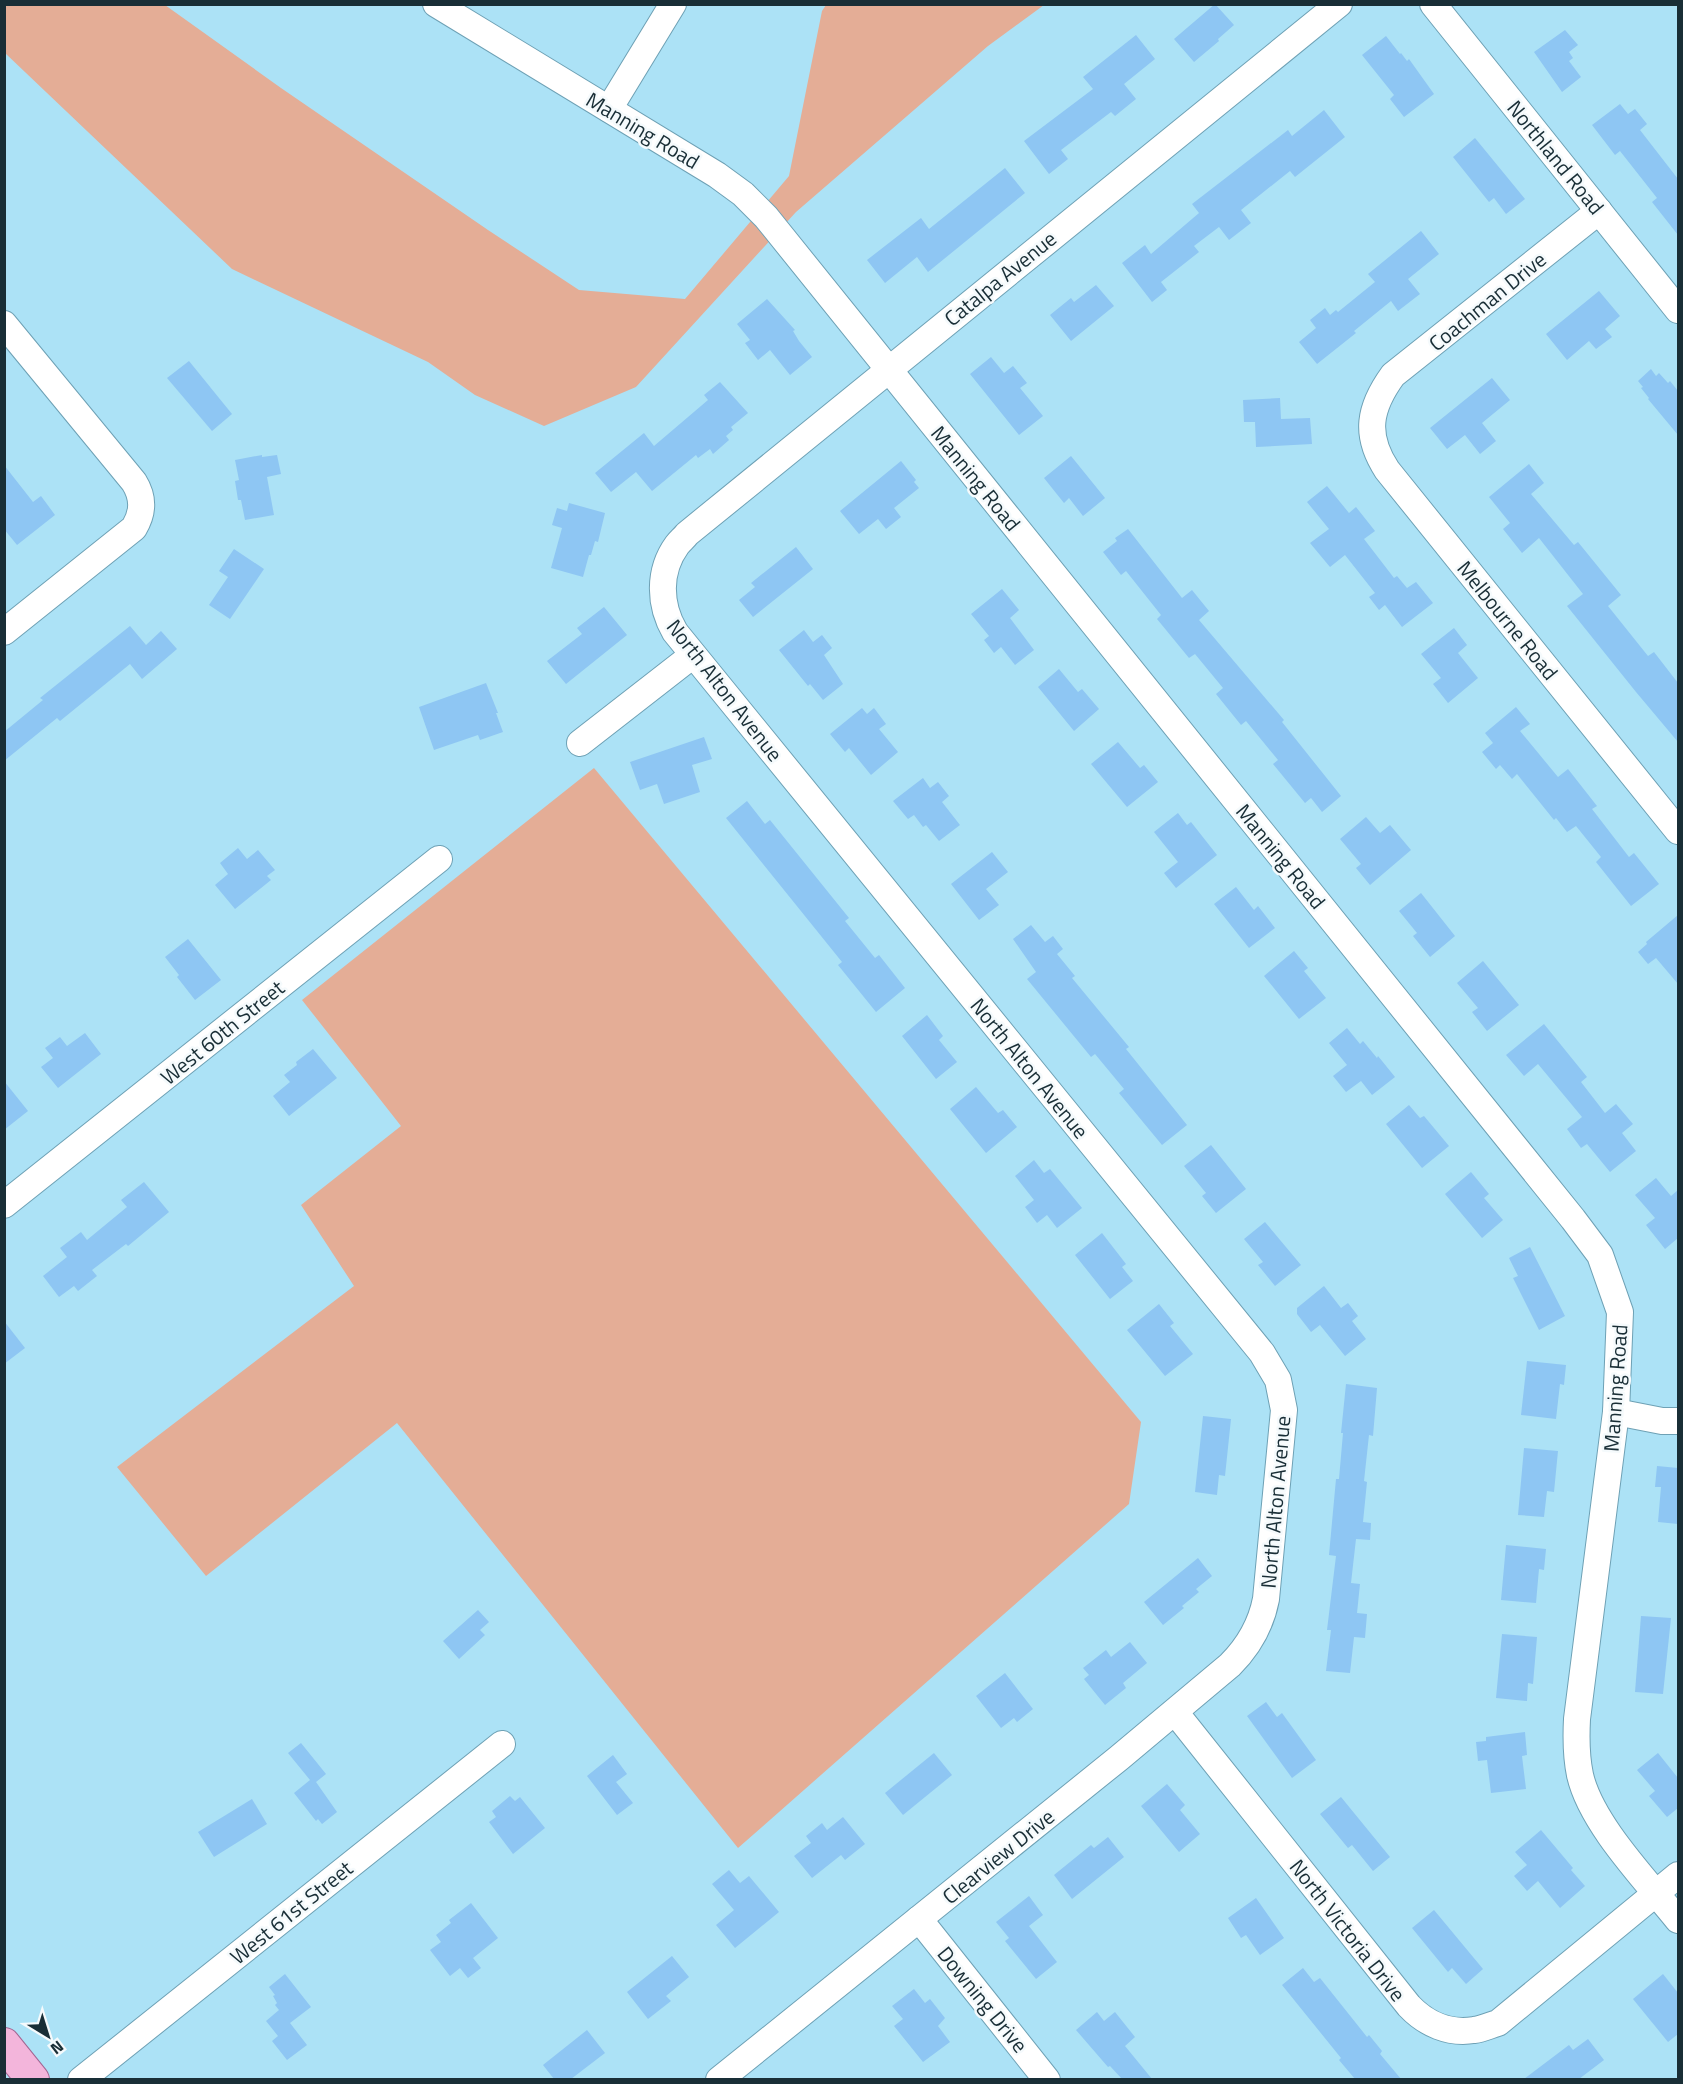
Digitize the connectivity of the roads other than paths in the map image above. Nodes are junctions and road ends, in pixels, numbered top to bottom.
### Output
1 (436, 4) edge
2 (674, 4) edge
3 (1339, 4) edge
4 (1433, 4) edge
5 (609, 110) junction
6 (1599, 211) junction
7 (1678, 310) edge
8 (4, 324) edge
9 (888, 369) junction
10 (1380, 396) joint
11 (669, 559) joint
12 (4, 632) edge
13 (693, 655) junction
14 (580, 743) dead end
15 (1678, 831) edge
16 (440, 859) dead end
17 (4, 1205) edge
18 (1616, 1412) junction
19 (1678, 1421) edge
20 (1260, 1617) joint
21 (1175, 1712) junction
22 (502, 1744) dead end
23 (1678, 1875) edge
24 (1657, 1893) junction
25 (919, 1919) junction
26 (1678, 1920) edge
27 (4, 2044) edge
28 (33, 2079) edge
29 (81, 2079) edge
30 (719, 2079) edge
31 (1047, 2079) edge

1 - 5 street, Manning Road
2 - 5 street
3 - 9 street, Catalpa Avenue
4 - 6 street, Northland Road
5 - 9 street, Manning Road
6 - 7 street, Northland Road
6 - 10 street, Coachman Drive
8 - 12 street
9 - 11 street, Catalpa Avenue
9 - 18 street, Manning Road
10 - 15 street, Melbourne Road
11 - 13 street, North Alton Avenue
13 - 14 street
13 - 20 street, North Alton Avenue
16 - 17 street, West 60th Street
18 - 19 street
18 - 24 street, Manning Road
20 - 21 street, Clearview Drive
21 - 24 street, North Victoria Drive
21 - 25 street, Clearview Drive
22 - 29 street, West 61st Street
23 - 24 street
24 - 26 street, Manning Road
25 - 30 street, Clearview Drive
25 - 31 street, Downing Drive
27 - 28 main road

